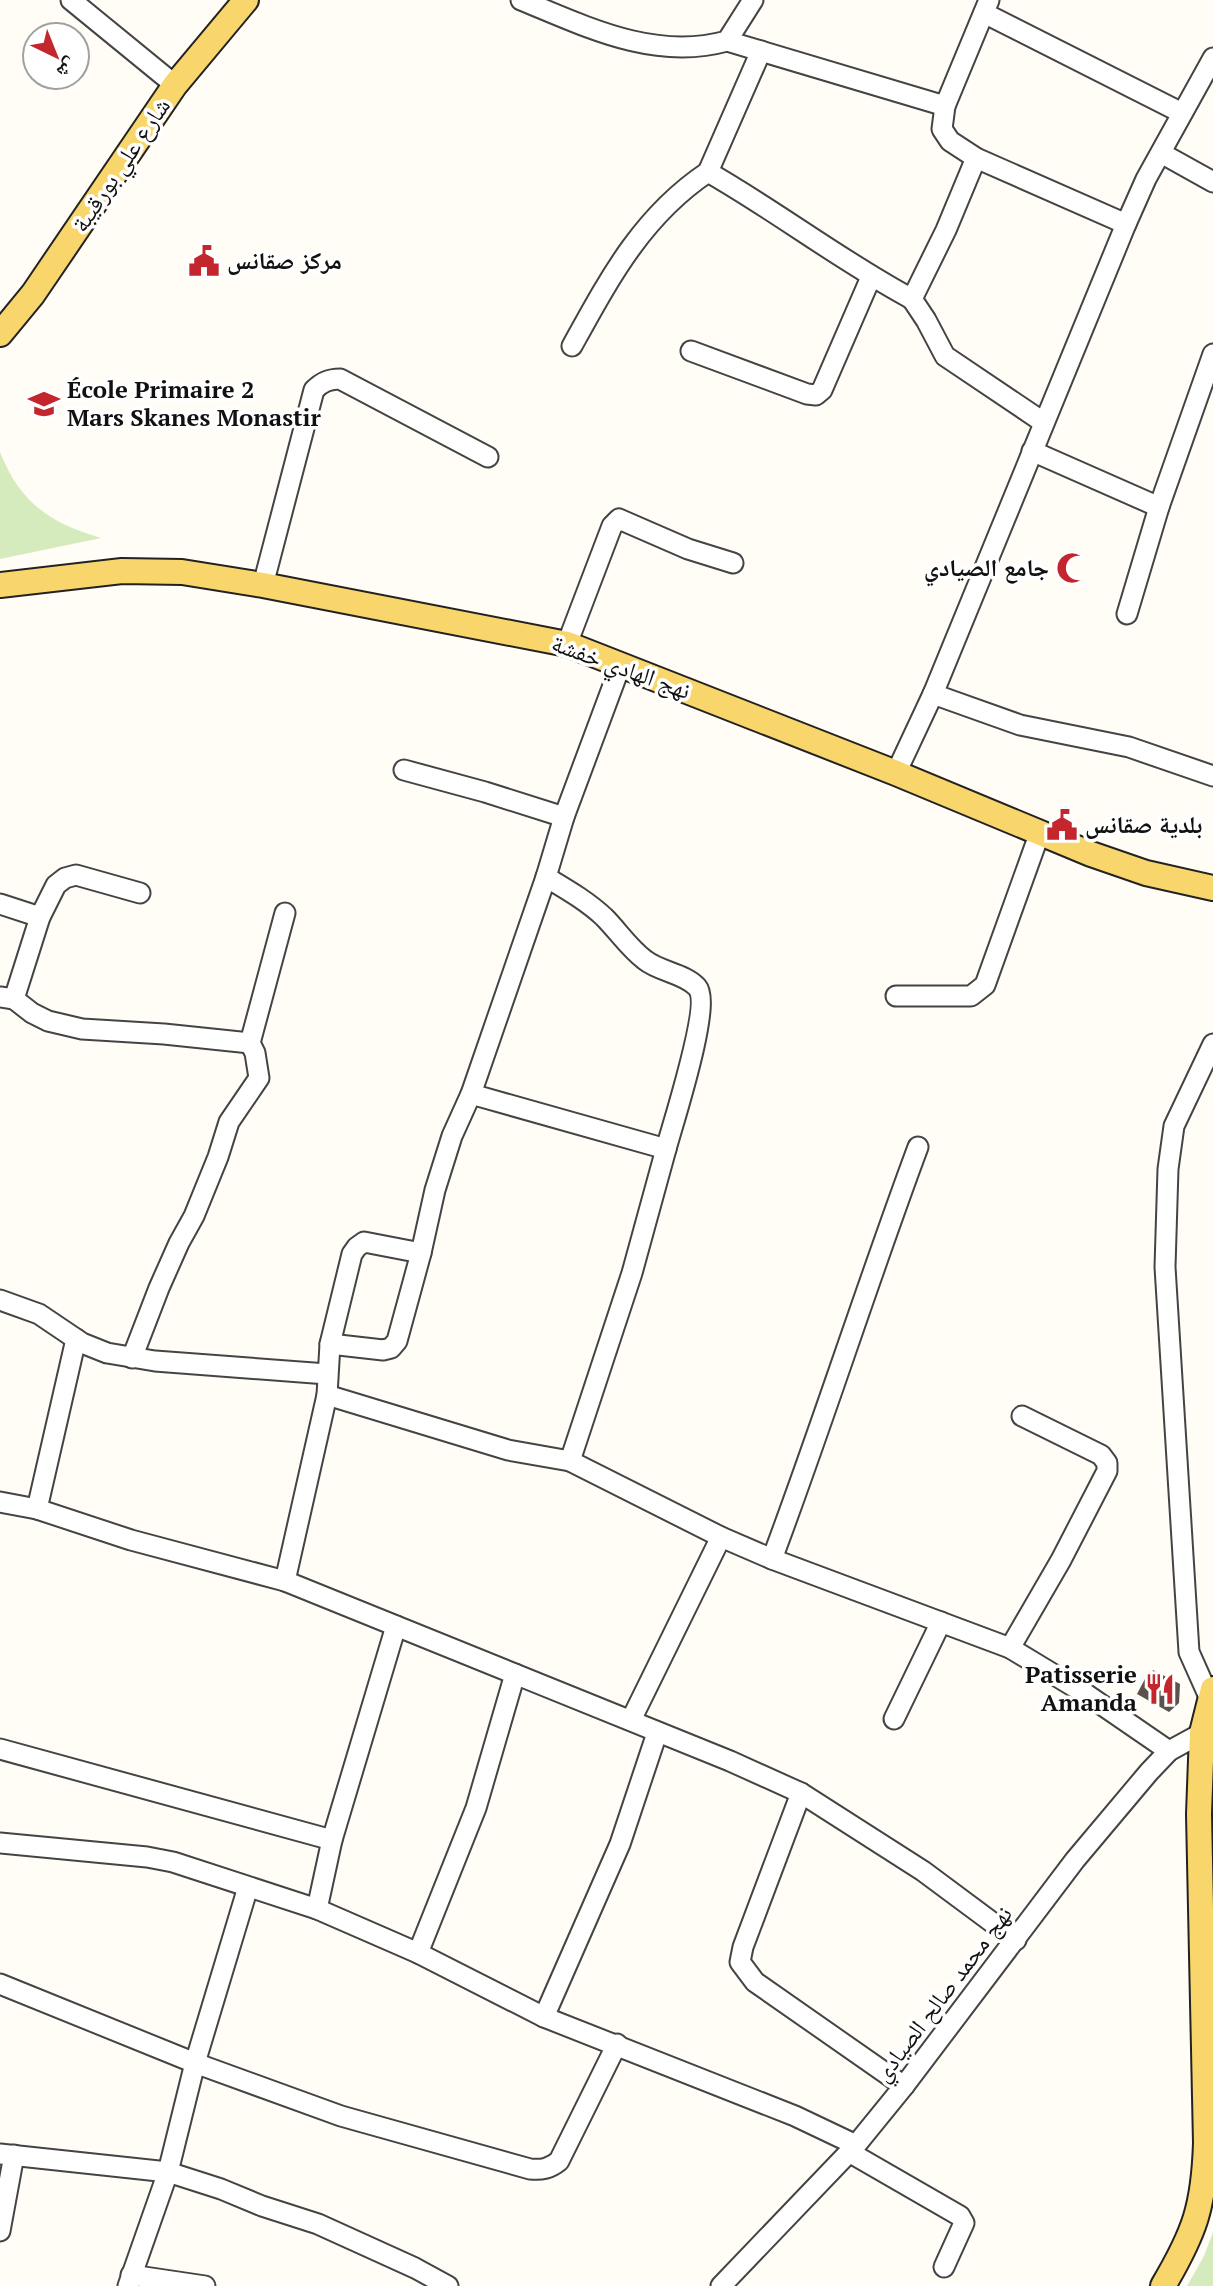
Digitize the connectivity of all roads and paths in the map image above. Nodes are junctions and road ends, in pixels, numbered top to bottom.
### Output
1 (71, 0) edge
2 (246, 0) edge
3 (521, 0) edge
4 (753, 0) edge
5 (986, 7) edge
6 (727, 41) junction
7 (761, 51) junction
8 (1213, 58) edge
9 (175, 85) junction
10 (946, 106) junction
11 (1182, 113) junction
12 (1161, 153) junction
13 (976, 158) junction
14 (708, 172) junction
15 (1213, 183) edge
16 (1126, 224) junction
17 (871, 277) junction
18 (912, 299) junction
19 (0, 334) edge
20 (572, 346) dead end
21 (691, 351) dead end
22 (1213, 354) edge
23 (1043, 422) junction
24 (1032, 451) junction
25 (488, 457) dead end
26 (1158, 507) junction
27 (733, 563) dead end
28 (263, 584) junction
29 (0, 585) edge
30 (1127, 614) dead end
31 (566, 643) junction
32 (621, 664) junction
33 (933, 694) junction
34 (404, 770) dead end
35 (896, 774) junction
36 (1213, 776) edge
37 (564, 817) junction
38 (1040, 832) junction
39 (546, 877) junction
40 (1213, 888) edge
41 (140, 893) dead end
42 (0, 904) edge
43 (285, 913) dead end
44 (40, 917) junction
45 (895, 996) dead end
46 (7, 998) edge
47 (250, 1043) junction
48 (1213, 1044) edge
49 (471, 1094) junction
50 (918, 1147) dead end
51 (666, 1149) junction
52 (421, 1253) junction
53 (0, 1300) edge
54 (76, 1339) junction
55 (330, 1344) junction
56 (132, 1358) junction
57 (327, 1374) junction
58 (327, 1395) junction
59 (1022, 1416) dead end
60 (570, 1461) junction
61 (0, 1502) edge
62 (37, 1509) junction
63 (721, 1537) junction
64 (772, 1559) junction
65 (285, 1581) junction
66 (941, 1622) junction
67 (396, 1626) junction
68 (1010, 1648) junction
69 (515, 1674) junction
70 (1211, 1694) edge
71 (894, 1719) dead end
72 (631, 1720) junction
73 (657, 1733) junction
74 (1202, 1733) junction
75 (0, 1749) edge
76 (1169, 1751) junction
77 (801, 1793) junction
78 (332, 1840) junction
79 (0, 1843) edge
80 (248, 1887) junction
81 (317, 1909) junction
82 (1016, 1940) junction
83 (418, 1953) junction
84 (0, 1984) edge
85 (544, 2017) junction
86 (617, 2044) junction
87 (195, 2063) junction
88 (904, 2087) junction
89 (853, 2148) junction
90 (7, 2155) edge
91 (168, 2172) junction
92 (0, 2231) edge
93 (944, 2267) dead end
94 (130, 2280) edge
95 (205, 2286) edge
96 (447, 2286) edge
97 (721, 2286) edge
98 (1163, 2286) edge

1 - 9 street
2 - 9 main road, شارع علي بورقيبة
3 - 6 street
4 - 6 street
5 - 10 street
5 - 11 street
6 - 7 street
7 - 10 street
7 - 14 street
8 - 11 street
9 - 19 main road, شارع علي بورقيبة
10 - 13 street
11 - 12 street
12 - 15 street
12 - 16 street
13 - 16 street
13 - 18 street
14 - 17 street
14 - 20 street
16 - 23 street
17 - 18 street
17 - 21 street
18 - 23 street
22 - 26 street
23 - 24 street
24 - 26 street
24 - 33 street
25 - 28 street
26 - 30 street
27 - 31 street
28 - 29 main road, نهج الهادي خفشة
28 - 31 main road, نهج الهادي خفشة
31 - 32 main road, نهج الهادي خفشة
32 - 35 main road, نهج الهادي خفشة
32 - 37 street
33 - 35 street
33 - 36 street
34 - 37 street
35 - 38 main road, نهج الهادي خفشة
37 - 39 street
38 - 40 main road, نهج الهادي خفشة
38 - 45 street
39 - 49 street
39 - 51 street
41 - 44 street
42 - 44 street
43 - 47 street
44 - 46 street
46 - 47 street
47 - 56 street
48 - 70 street
49 - 51 street
49 - 52 street
50 - 64 street
51 - 60 street
52 - 55 street
52 - 55 street
53 - 54 street
54 - 56 street
54 - 62 street
55 - 57 street
56 - 57 street
57 - 58 street
58 - 60 street
58 - 65 street
59 - 68 street
60 - 63 street
61 - 62 street
62 - 65 street
63 - 64 street
63 - 72 street
64 - 66 street
65 - 67 street
66 - 68 street
66 - 71 street
67 - 69 street
67 - 78 street
68 - 76 street
69 - 72 street
69 - 83 street
70 - 74 main road
72 - 73 street
73 - 77 street
73 - 85 street
74 - 76 street, نهج محمد صالح الصيادي
74 - 98 main road
75 - 78 street
76 - 82 street, نهج محمد صالح الصيادي
77 - 82 street
77 - 88 street
78 - 81 street
79 - 80 street
80 - 81 street
80 - 87 street
81 - 83 street
82 - 88 street, نهج محمد صالح الصيادي
83 - 85 street
84 - 87 street
85 - 86 street
86 - 87 street
86 - 89 street
87 - 91 street
88 - 89 street, نهج محمد صالح الصيادي
89 - 93 street
89 - 97 street, نهج محمد صالح الصيادي
90 - 91 street
90 - 92 street
91 - 94 street
91 - 96 street
94 - 95 street

